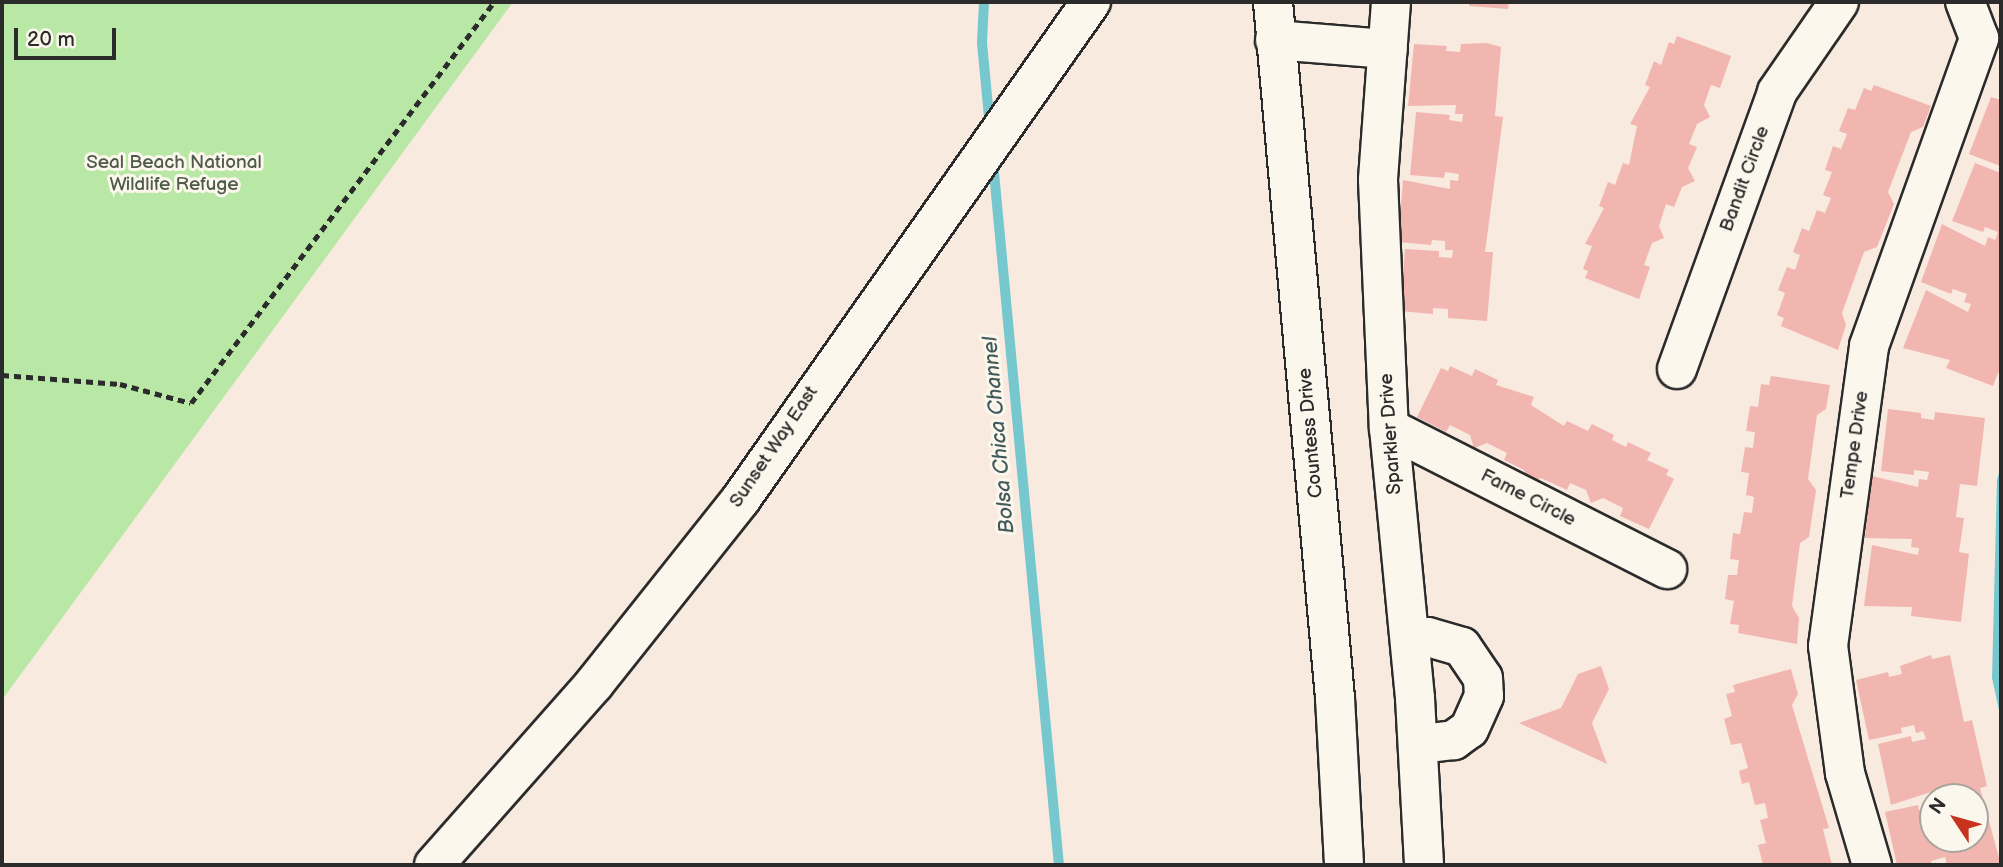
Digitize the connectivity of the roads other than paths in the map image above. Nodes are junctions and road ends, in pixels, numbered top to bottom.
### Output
1 (1273, 2) edge
2 (1391, 2) edge
3 (1839, 2) edge
4 (1965, 2) edge
5 (1089, 5) edge
6 (1276, 40) junction
7 (1388, 49) junction
8 (1677, 369) dead end
9 (1389, 428) junction
10 (1667, 569) dead end
11 (1410, 642) junction
12 (1419, 744) junction
13 (434, 865) edge
14 (1344, 865) edge
15 (1424, 865) edge
16 (1872, 865) edge

1 - 6 street, Countess Drive
2 - 7 street, Sparkler Drive
3 - 8 street, Bandit Circle
4 - 16 street, Tempe Drive
5 - 13 street, Sunset Way East
6 - 7 street
6 - 14 street, Countess Drive
7 - 9 street, Sparkler Drive
9 - 10 street, Fame Circle
9 - 11 street, Sparkler Drive
11 - 12 street, Sparkler Drive
11 - 12 street
12 - 15 street, Sparkler Drive

